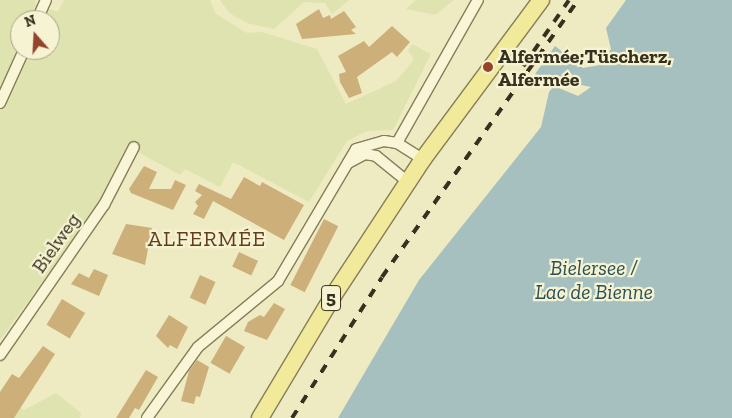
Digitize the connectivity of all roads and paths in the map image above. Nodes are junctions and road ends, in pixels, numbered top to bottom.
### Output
1 (478, 0) edge
2 (541, 0) edge
3 (19, 60) edge
4 (0, 103) edge
5 (397, 143) junction
6 (134, 148) dead end
7 (423, 159) junction
8 (344, 167) junction
9 (408, 182) junction
10 (0, 355) edge
11 (147, 418) edge
12 (260, 418) edge

1 - 5 street
2 - 7 main road, 5
3 - 4 street
5 - 7 street
5 - 8 street
6 - 10 street, Bielweg
7 - 9 main road, 5
8 - 9 street
8 - 11 street
9 - 12 main road, 5

